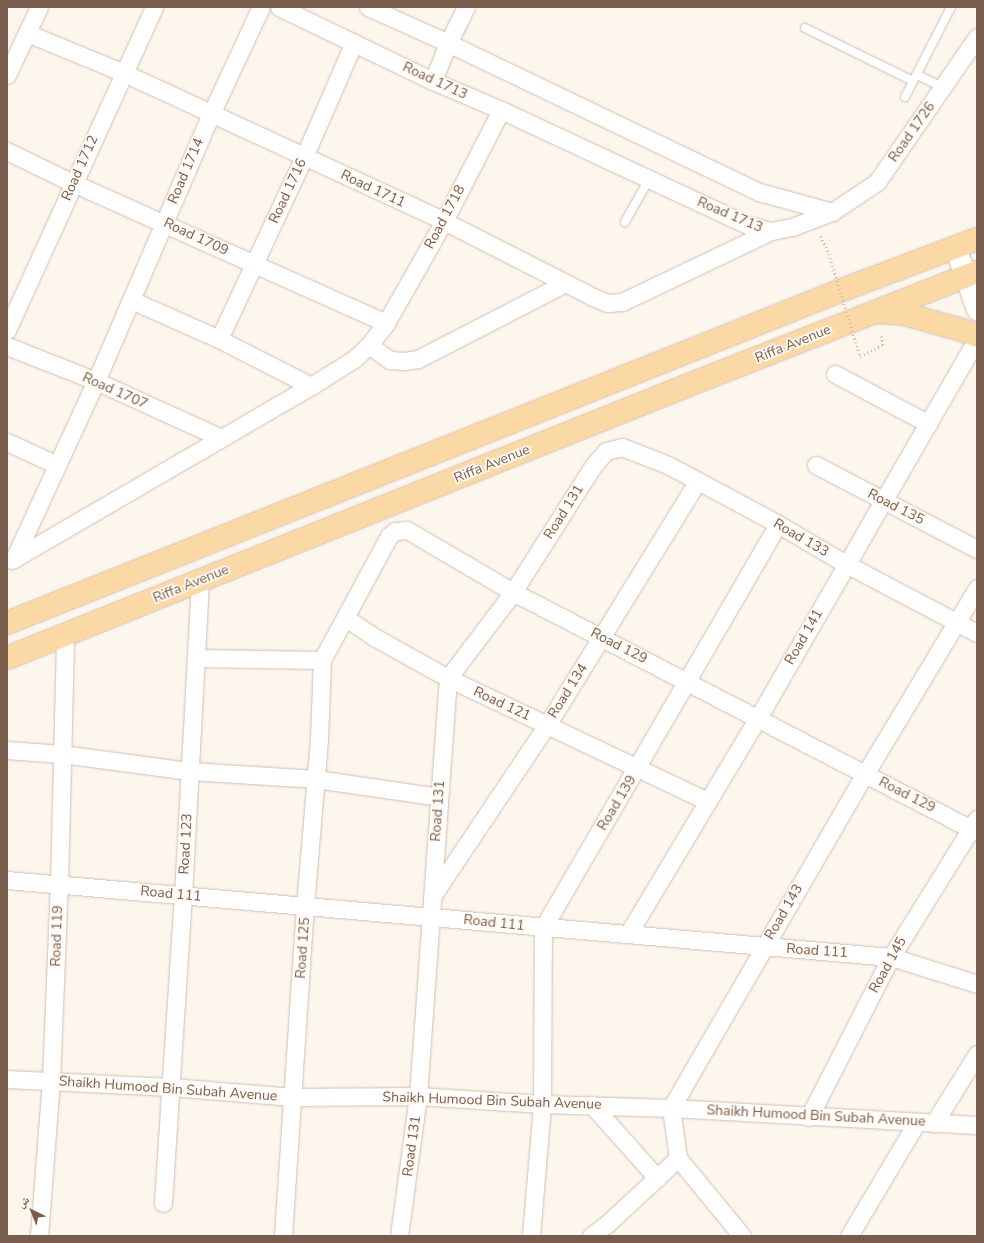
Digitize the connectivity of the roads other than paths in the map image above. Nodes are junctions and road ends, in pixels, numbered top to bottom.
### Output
1 (39, 7) edge
2 (154, 7) edge
3 (261, 7) edge
4 (279, 7) edge
5 (466, 7) edge
6 (951, 7) edge
7 (371, 8) edge
8 (806, 28) dead end
9 (27, 33) junction
10 (977, 37) edge
11 (354, 42) junction
12 (448, 43) junction
13 (124, 73) junction
14 (7, 75) edge
15 (915, 78) junction
16 (433, 81) junction
17 (943, 87) junction
18 (905, 97) dead end
19 (501, 110) junction
20 (211, 114) junction
21 (7, 150) edge
22 (304, 157) junction
23 (649, 179) junction
24 (73, 183) junction
25 (832, 212) junction
26 (444, 221) junction
27 (626, 222) dead end
28 (164, 223) junction
29 (770, 231) junction
30 (977, 238) edge
31 (955, 247) junction
32 (255, 264) junction
33 (971, 274) edge
34 (565, 283) junction
35 (131, 300) junction
36 (977, 309) edge
37 (873, 312) junction
38 (386, 323) junction
39 (7, 330) edge
40 (977, 336) edge
41 (219, 339) junction
42 (977, 339) edge
43 (369, 345) junction
44 (7, 346) edge
45 (835, 374) dead end
46 (96, 381) junction
47 (311, 386) junction
48 (929, 424) junction
49 (221, 438) junction
50 (7, 442) edge
51 (622, 447) joint
52 (58, 465) junction
53 (816, 466) dead end
54 (697, 482) junction
55 (884, 501) junction
56 (778, 524) junction
57 (977, 549) edge
58 (11, 561) edge
59 (846, 564) junction
60 (200, 580) junction
61 (977, 588) edge
62 (513, 592) junction
63 (346, 618) junction
64 (956, 621) junction
65 (7, 623) edge
66 (977, 633) edge
67 (65, 635) junction
68 (602, 637) junction
69 (7, 658) edge
70 (196, 658) junction
71 (322, 660) junction
72 (448, 678) junction
73 (687, 682) junction
74 (758, 718) junction
75 (547, 725) junction
76 (7, 750) edge
77 (62, 754) junction
78 (638, 768) junction
79 (190, 771) junction
80 (865, 774) junction
81 (316, 779) junction
82 (439, 797) junction
83 (707, 801) junction
84 (975, 827) edge
85 (7, 880) edge
86 (59, 885) junction
87 (183, 895) junction
88 (432, 897) junction
89 (305, 906) junction
90 (430, 917) junction
91 (543, 928) junction
92 (628, 934) junction
93 (764, 947) junction
94 (891, 957) junction
95 (977, 984) edge
96 (977, 1054) edge
97 (7, 1079) edge
98 (51, 1081) junction
99 (171, 1087) junction
100 (418, 1096) junction
101 (293, 1098) junction
102 (542, 1104) junction
103 (592, 1105) junction
104 (671, 1108) junction
105 (809, 1117) junction
106 (917, 1122) junction
107 (934, 1123) junction
108 (977, 1125) edge
109 (678, 1158) junction
110 (657, 1178) junction
111 (163, 1203) dead end
112 (39, 1236) edge
113 (283, 1236) edge
114 (399, 1236) edge
115 (532, 1236) edge
116 (591, 1236) edge
117 (742, 1236) edge
118 (849, 1236) edge

1 - 9 street
2 - 13 street, Road 1712
3 - 20 street, Road 1714
4 - 11 street, Road 1713
5 - 12 street
6 - 15 lane
7 - 12 street
8 - 15 lane
9 - 13 street, Road 1711
9 - 14 street
10 - 17 street, Road 1726
11 - 16 street, Road 1713
11 - 22 street, Road 1716
12 - 16 street
12 - 25 street
13 - 20 street, Road 1711
13 - 24 street, Road 1712
15 - 17 lane
15 - 18 lane
16 - 19 street, Road 1713
17 - 25 street, Road 1726
19 - 23 street, Road 1713
19 - 26 street, Road 1718
20 - 22 street, Road 1711
20 - 28 street, Road 1714
21 - 24 street, Road 1709
22 - 26 street, Road 1711
22 - 32 street, Road 1716
23 - 27 lane
23 - 29 street, Road 1713
24 - 28 street, Road 1709
24 - 39 street, Road 1712
25 - 29 street, Road 1713
26 - 34 street, Road 1711
26 - 38 street, Road 1718
28 - 32 street, Road 1709
28 - 35 street, Road 1714
29 - 34 street, Road 1711
30 - 31 main road
31 - 33 street
31 - 65 main road
32 - 38 street, Road 1709
32 - 41 street, Road 1716
33 - 36 street
33 - 37 main road, Riffa Avenue
34 - 43 street
35 - 41 street
35 - 46 street, Road 1714
37 - 40 main road
37 - 60 main road, Riffa Avenue
38 - 43 street, Road 1718
41 - 47 street
42 - 48 street, Road 141
43 - 47 street, Road 1718
44 - 46 street, Road 1707
45 - 48 street
46 - 49 street, Road 1707
46 - 52 street, Road 1714
47 - 49 street, Road 1718
48 - 55 street, Road 141
49 - 58 street, Road 1718
50 - 52 street
51 - 54 street, Road 133
51 - 62 street, Road 131
52 - 58 street, Road 1714
53 - 55 street, Road 135
54 - 56 street, Road 133
54 - 68 street, Road 134
55 - 57 street, Road 135
55 - 59 street, Road 141
56 - 59 street, Road 133
56 - 73 street, Road 139
59 - 64 street, Road 133
59 - 74 street, Road 141
60 - 67 main road, Riffa Avenue
60 - 70 street, Road 123
61 - 64 street, Road 143
62 - 63 street, Road 129
62 - 68 street, Road 129
62 - 72 street, Road 131
63 - 71 street, Road 129
63 - 72 street, Road 121
64 - 66 street, Road 133
64 - 80 street, Road 143
67 - 69 main road, Riffa Avenue
67 - 77 street, Road 119
68 - 73 street, Road 129
68 - 75 street, Road 134
70 - 71 street
70 - 79 street, Road 123
71 - 81 street, Road 125
72 - 75 street, Road 121
72 - 82 street, Road 131
73 - 74 street, Road 129
73 - 78 street, Road 139
74 - 80 street, Road 129
74 - 83 street, Road 141
75 - 78 street, Road 121
75 - 88 street, Road 134
76 - 77 street
77 - 79 street
77 - 86 street, Road 119
78 - 83 street, Road 121
78 - 91 street, Road 139
79 - 81 street
79 - 87 street, Road 123
80 - 84 street, Road 129
80 - 93 street, Road 143
81 - 82 street
81 - 89 street, Road 125
82 - 88 street, Road 131
83 - 92 street, Road 141
84 - 94 street, Road 145
85 - 86 street, Road 111
86 - 87 street, Road 111
86 - 98 street, Road 119
87 - 89 street, Road 111
87 - 99 street, Road 123
88 - 90 street, Road 131
89 - 90 street, Road 111
89 - 101 street, Road 125
90 - 91 street, Road 111
90 - 100 street, Road 131
91 - 92 street, Road 111
91 - 102 street
92 - 93 street, Road 111
93 - 94 street, Road 111
93 - 104 street, Road 143
94 - 95 street, Road 111
94 - 105 street, Road 145
96 - 107 street
97 - 98 street, Shaikh Humood Bin Subah Avenue
98 - 99 street, Shaikh Humood Bin Subah Avenue
98 - 112 street, Road 119
99 - 101 street, Shaikh Humood Bin Subah Avenue
99 - 111 street, Road 123
100 - 101 street, Shaikh Humood Bin Subah Avenue
100 - 102 street, Shaikh Humood Bin Subah Avenue
100 - 114 street, Road 131
101 - 113 street, Road 125
102 - 103 street, Shaikh Humood Bin Subah Avenue
102 - 115 street
103 - 104 street, Shaikh Humood Bin Subah Avenue
103 - 110 street
104 - 105 street, Shaikh Humood Bin Subah Avenue
104 - 109 street
105 - 106 street, Shaikh Humood Bin Subah Avenue
106 - 107 street, Shaikh Humood Bin Subah Avenue
106 - 118 street
107 - 108 street, Shaikh Humood Bin Subah Avenue
109 - 110 street
109 - 117 street
110 - 116 street

